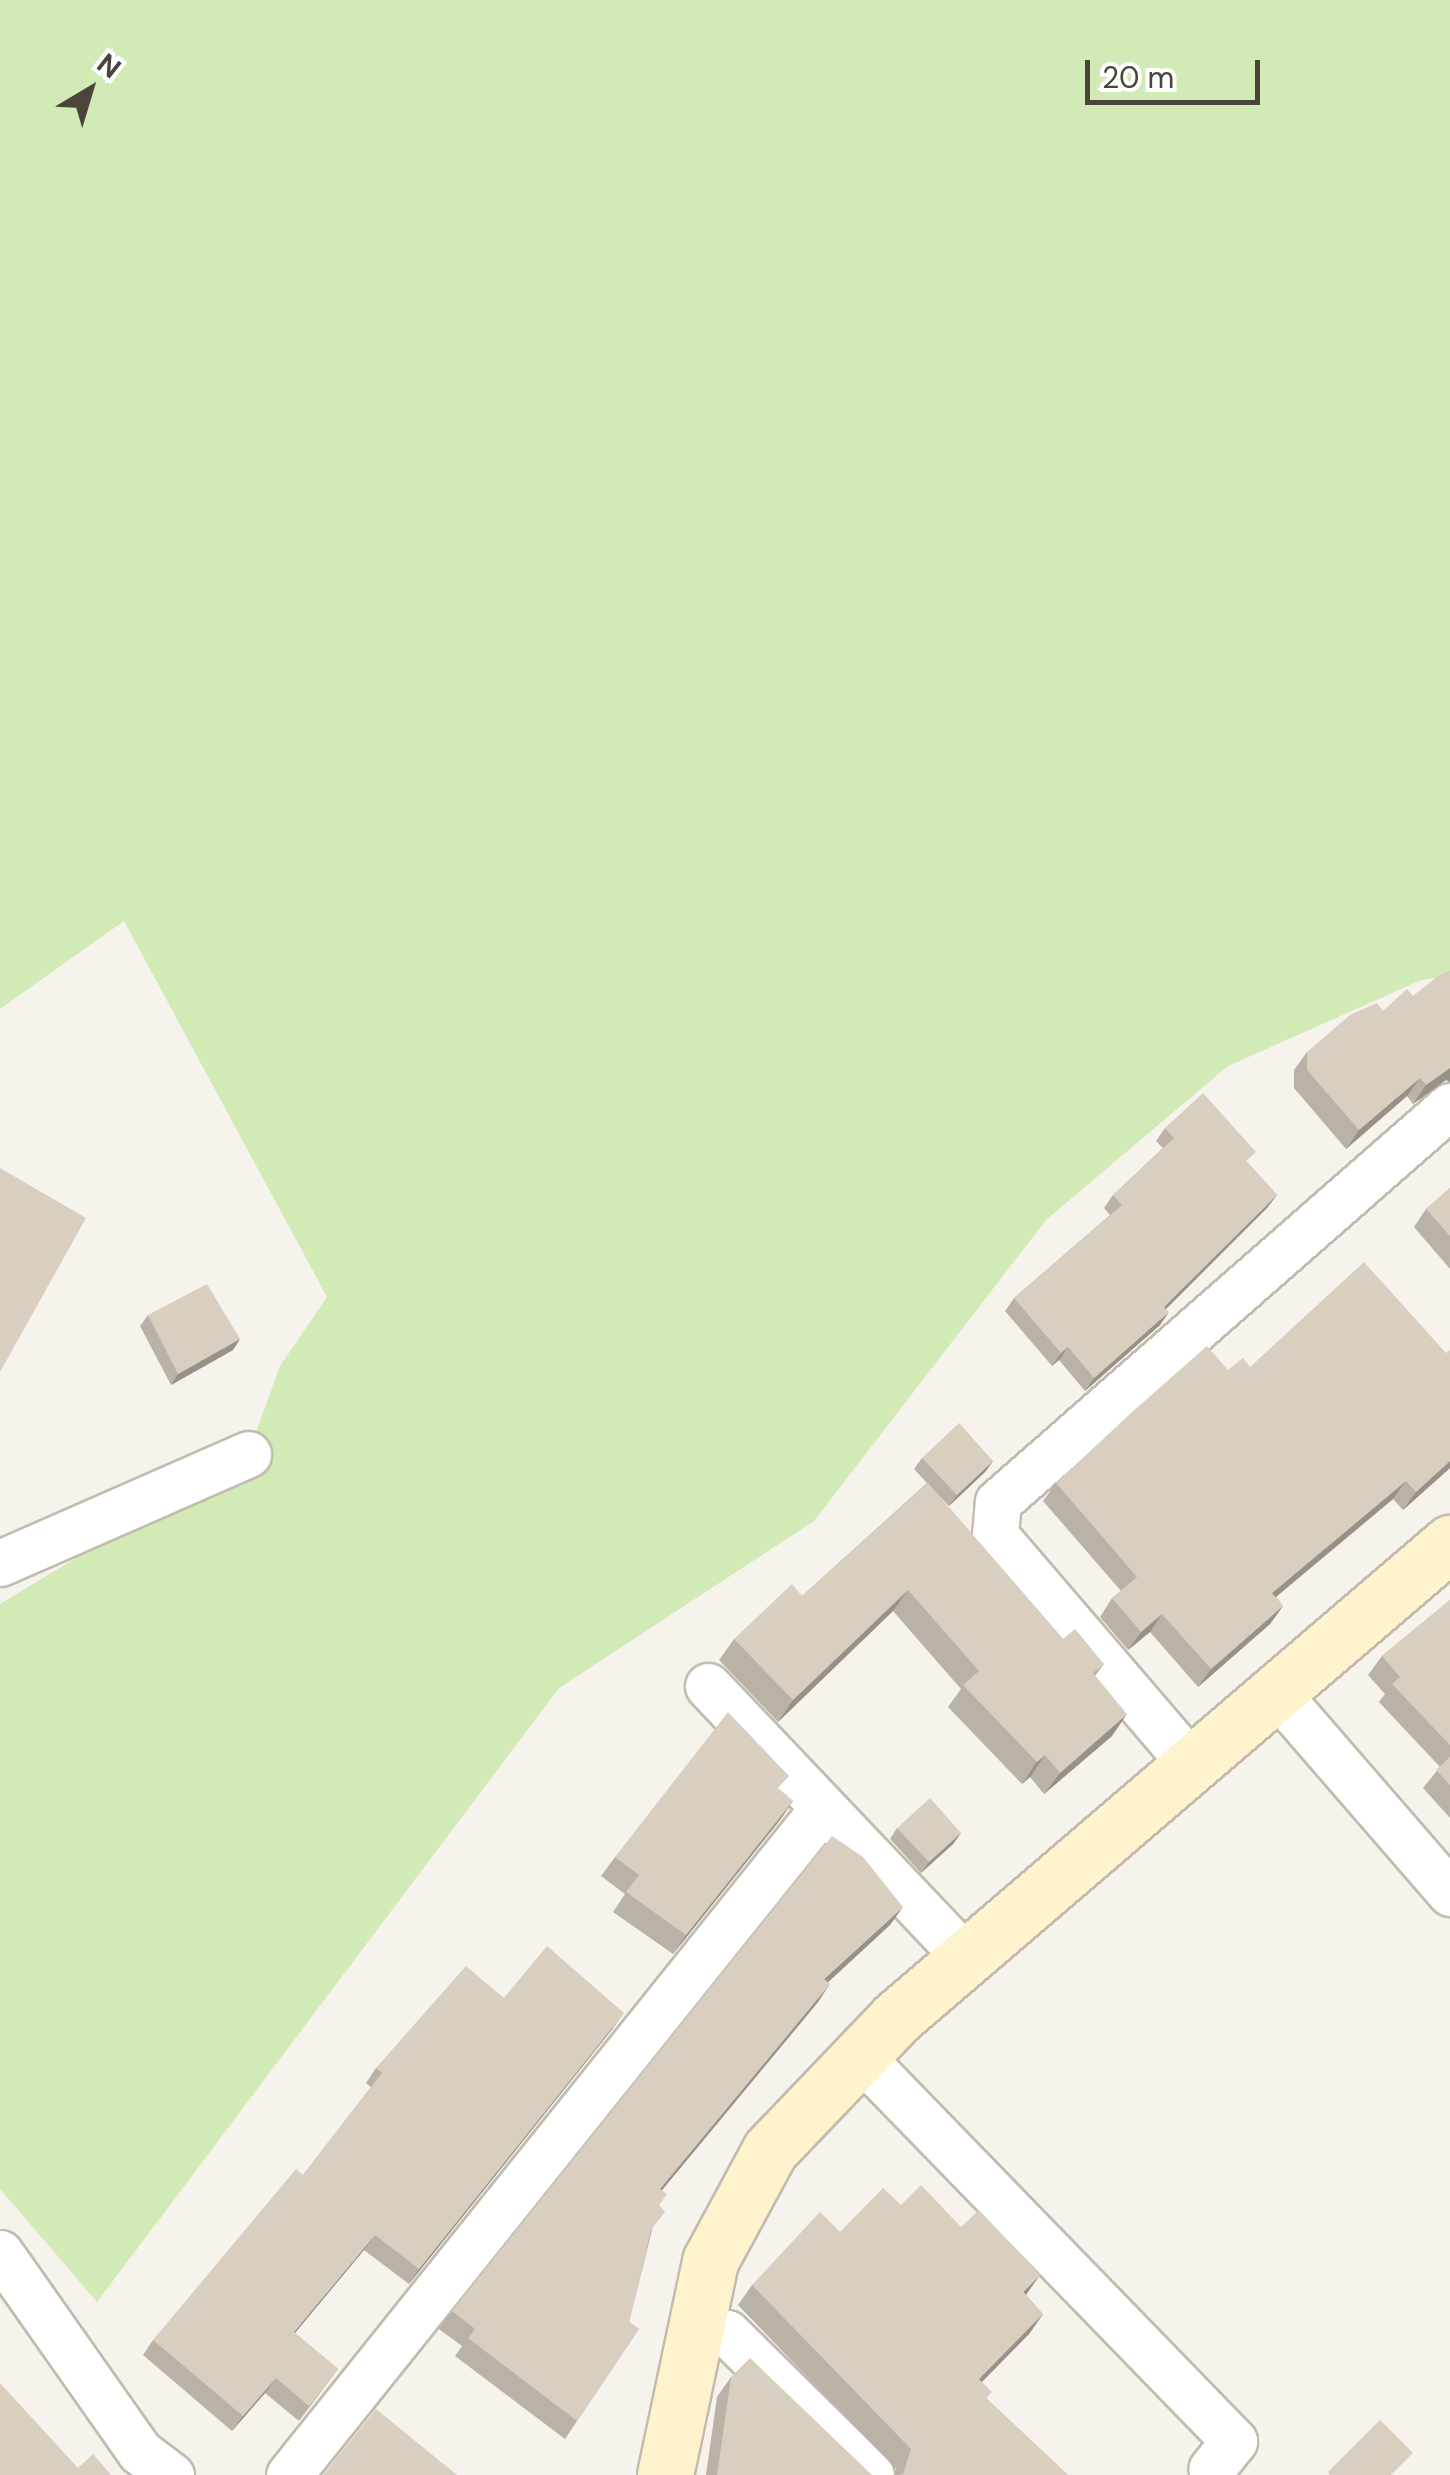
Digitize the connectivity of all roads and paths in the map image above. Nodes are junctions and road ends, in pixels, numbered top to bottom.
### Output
1 (1450, 1106) edge
2 (248, 1454) dead end
3 (1450, 1543) edge
4 (0, 1563) edge
5 (708, 1686) dead end
6 (1276, 1692) junction
7 (1192, 1765) junction
8 (824, 1808) junction
9 (1450, 1893) edge
10 (966, 1958) junction
11 (860, 2056) junction
12 (0, 2253) edge
13 (696, 2328) junction
14 (1210, 2470) dead end
15 (171, 2475) edge
16 (289, 2475) edge
17 (665, 2475) edge
18 (871, 2475) edge

1 - 7 street
2 - 4 street
3 - 6 street
5 - 8 street
6 - 7 street
6 - 9 street
7 - 10 street
8 - 10 street
8 - 16 street
10 - 11 street
11 - 13 street
11 - 14 street
12 - 15 street
13 - 17 street
13 - 18 street

